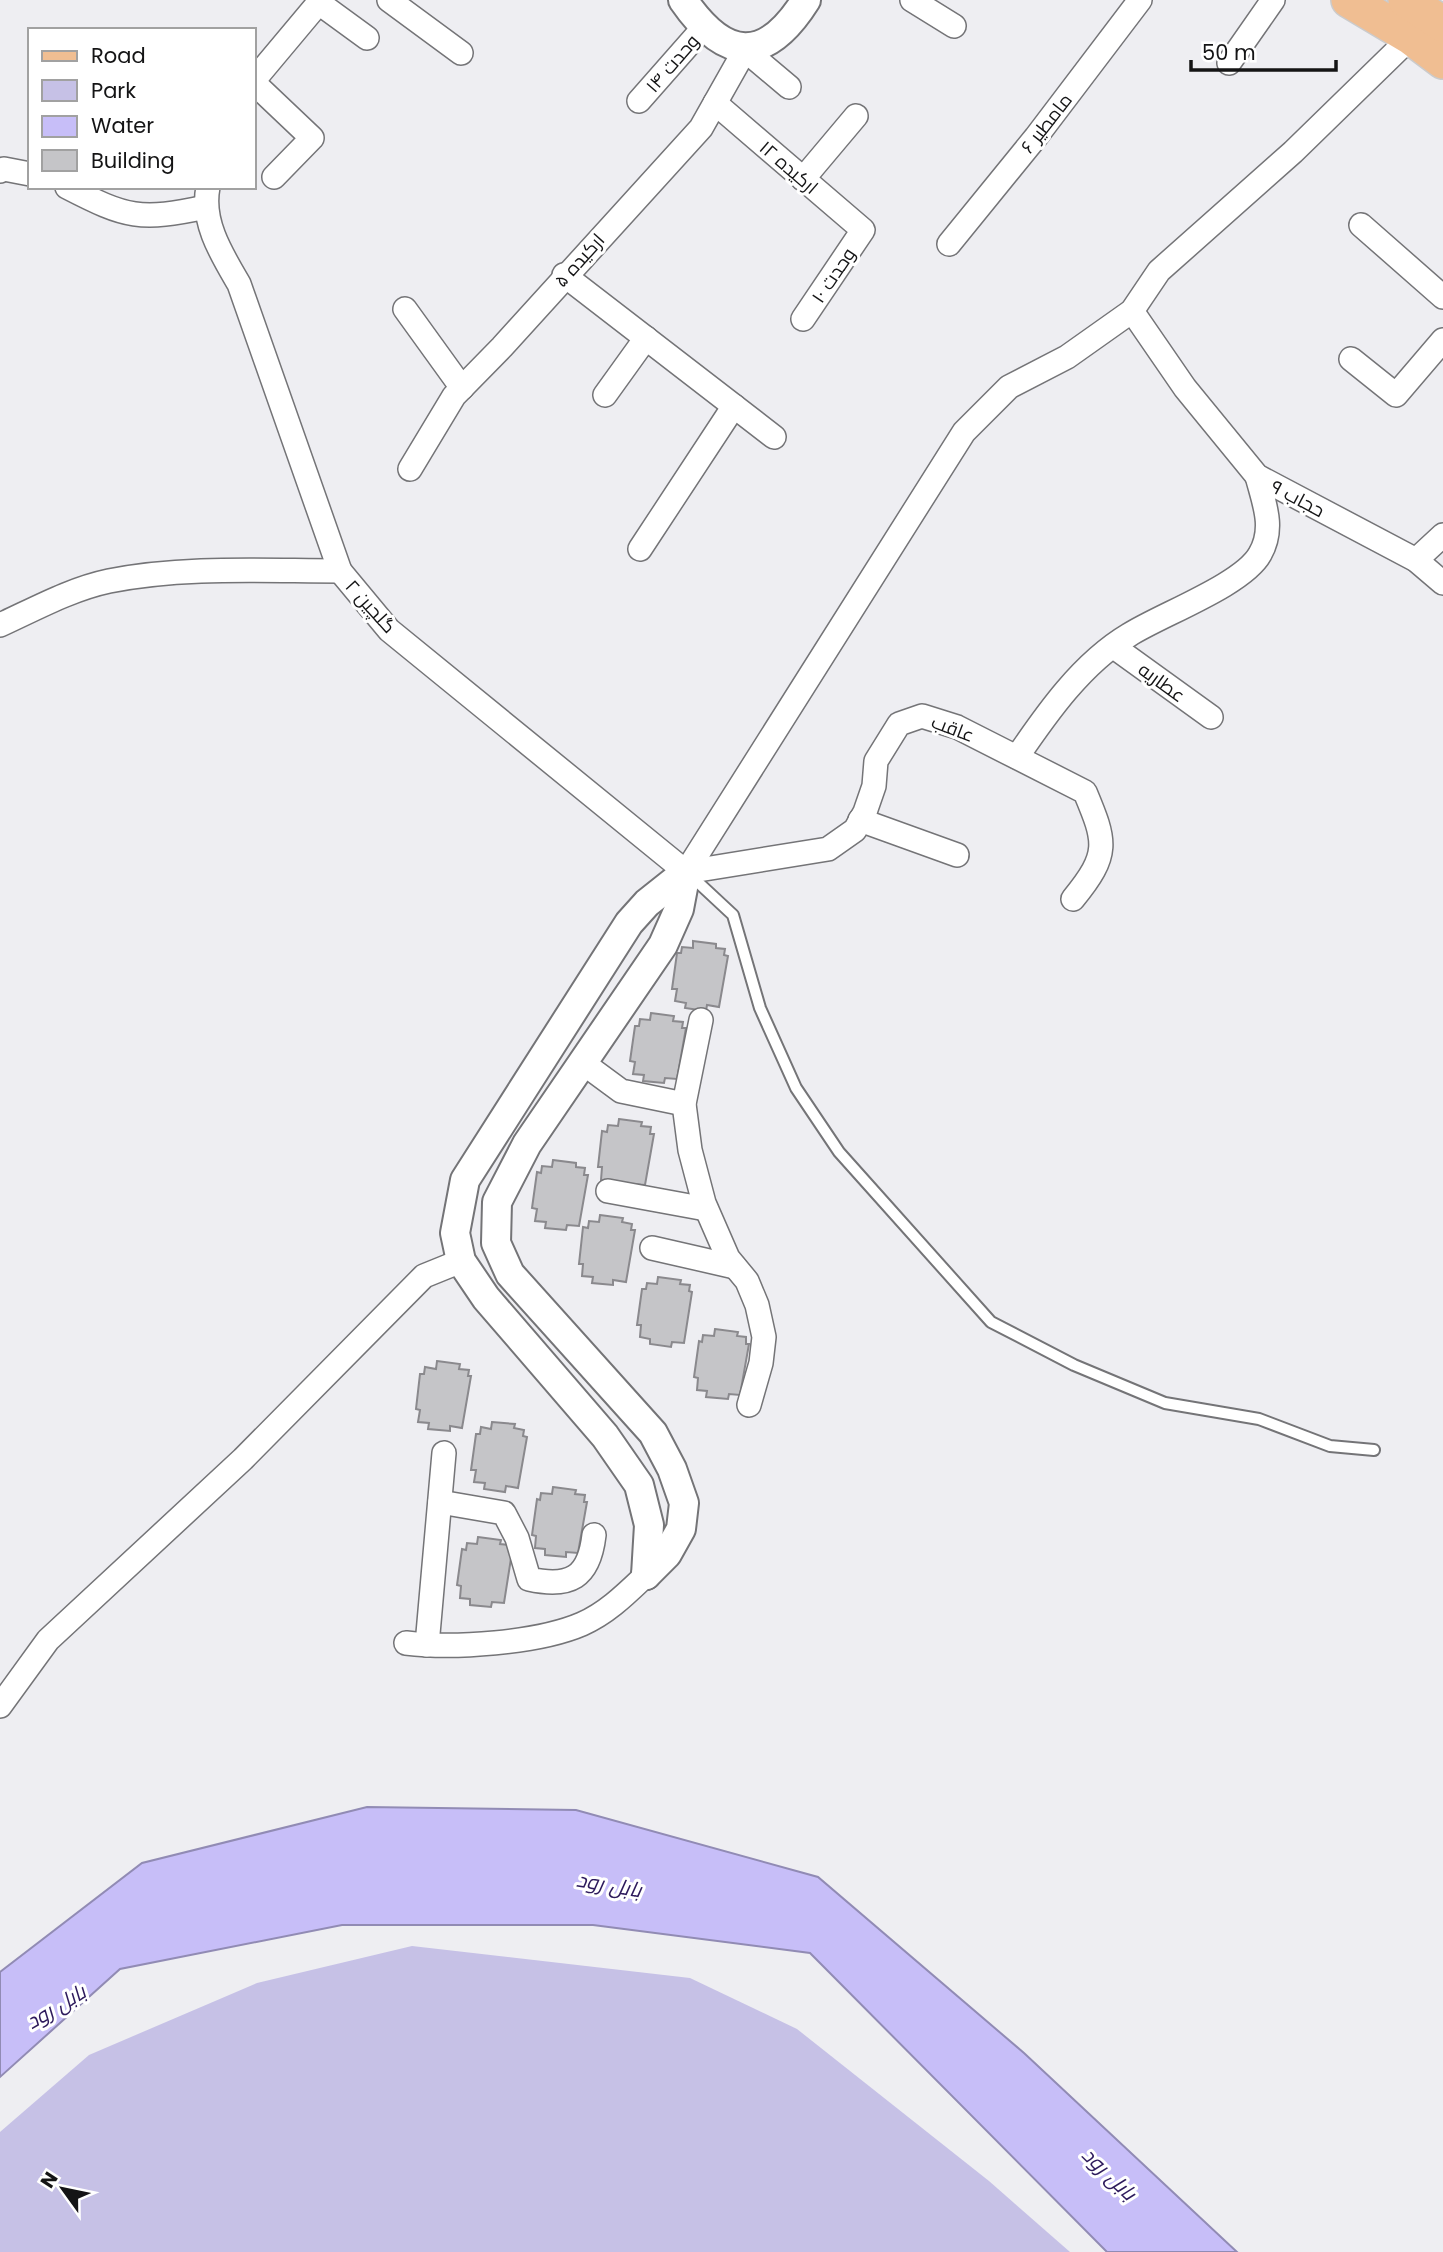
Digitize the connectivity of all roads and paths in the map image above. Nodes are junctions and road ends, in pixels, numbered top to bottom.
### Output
1 (389, 0) edge
2 (683, 0) edge
3 (806, 0) edge
4 (912, 0) edge
5 (1140, 0) edge
6 (1273, 0) edge
7 (1349, 0) edge
8 (320, 1) edge
9 (1425, 15) edge
10 (705, 26) junction
11 (954, 26) dead end
12 (368, 38) dead end
13 (745, 50) junction
14 (461, 53) dead end
15 (1443, 61) edge
16 (1229, 63) dead end
17 (256, 79) edge
18 (256, 83) edge
19 (789, 87) dead end
20 (639, 101) dead end
21 (715, 103) junction
22 (856, 116) dead end
23 (0, 172) edge
24 (28, 174) edge
25 (274, 177) dead end
26 (803, 179) junction
27 (71, 189) edge
28 (207, 197) edge
29 (1361, 225) dead end
30 (863, 230) joint
31 (949, 244) dead end
32 (565, 275) junction
33 (1443, 297) edge
34 (405, 309) dead end
35 (1132, 312) junction
36 (803, 319) dead end
37 (646, 338) junction
38 (1443, 340) edge
39 (1351, 359) dead end
40 (462, 388) junction
41 (605, 395) dead end
42 (734, 406) junction
43 (774, 437) dead end
44 (410, 469) dead end
45 (1257, 476) junction
46 (1443, 534) edge
47 (640, 549) dead end
48 (1416, 560) junction
49 (340, 571) junction
50 (1443, 583) edge
51 (0, 625) edge
52 (1114, 647) junction
53 (1211, 718) dead end
54 (1017, 757) junction
55 (860, 820) junction
56 (957, 855) dead end
57 (687, 873) junction
58 (1073, 899) dead end
59 (701, 1020) dead end
60 (583, 1063) junction
61 (684, 1104) junction
62 (502, 1122) junction
63 (527, 1144) junction
64 (608, 1191) dead end
65 (706, 1209) junction
66 (652, 1248) dead end
67 (461, 1261) junction
68 (735, 1267) junction
69 (749, 1405) dead end
70 (1374, 1450) dead end
71 (444, 1453) dead end
72 (440, 1502) junction
73 (594, 1535) dead end
74 (646, 1575) junction
75 (0, 1706) edge

1 - 14 street
2 - 10 street
3 - 13 street
4 - 11 street
5 - 31 street, مامطیر ۶
6 - 16 street
7 - 9 main road
8 - 12 street
8 - 17 street
9 - 15 main road
9 - 35 street
10 - 13 street
10 - 20 street, وحدت ۱۴
13 - 19 street
13 - 21 street, ارکیده ۵
18 - 25 street
21 - 26 street, ارکیده ۱۲
21 - 32 street, ارکیده ۵
22 - 26 street
23 - 24 street
26 - 30 street, ارکیده ۱۲
27 - 28 street
28 - 49 street, گلچین ۲
29 - 33 street
30 - 36 street, وحدت ۱۰
32 - 37 street
32 - 40 street, ارکیده ۵
34 - 40 street
35 - 45 street, حجاب ۹
35 - 57 street
37 - 41 street
37 - 42 street
38 - 39 street
40 - 44 street, ارکیده ۵
42 - 43 street
42 - 47 street
45 - 48 street, حجاب ۹
45 - 52 street
46 - 48 street
48 - 50 street, حجاب ۹
49 - 51 street
49 - 57 street, گلچین ۲
52 - 53 street, عطاریه
52 - 54 street
54 - 55 street, عاقب
54 - 58 street, عاقب
55 - 56 street
55 - 57 street, عاقب
57 - 60 street
57 - 62 street
57 - 70 lane
59 - 61 street
60 - 61 street
60 - 63 street
61 - 65 street
62 - 63 street
62 - 67 street
63 - 74 street
64 - 65 street
65 - 68 street
66 - 68 street
67 - 74 street
67 - 75 street
68 - 69 street
71 - 72 street
72 - 73 street
72 - 74 street

